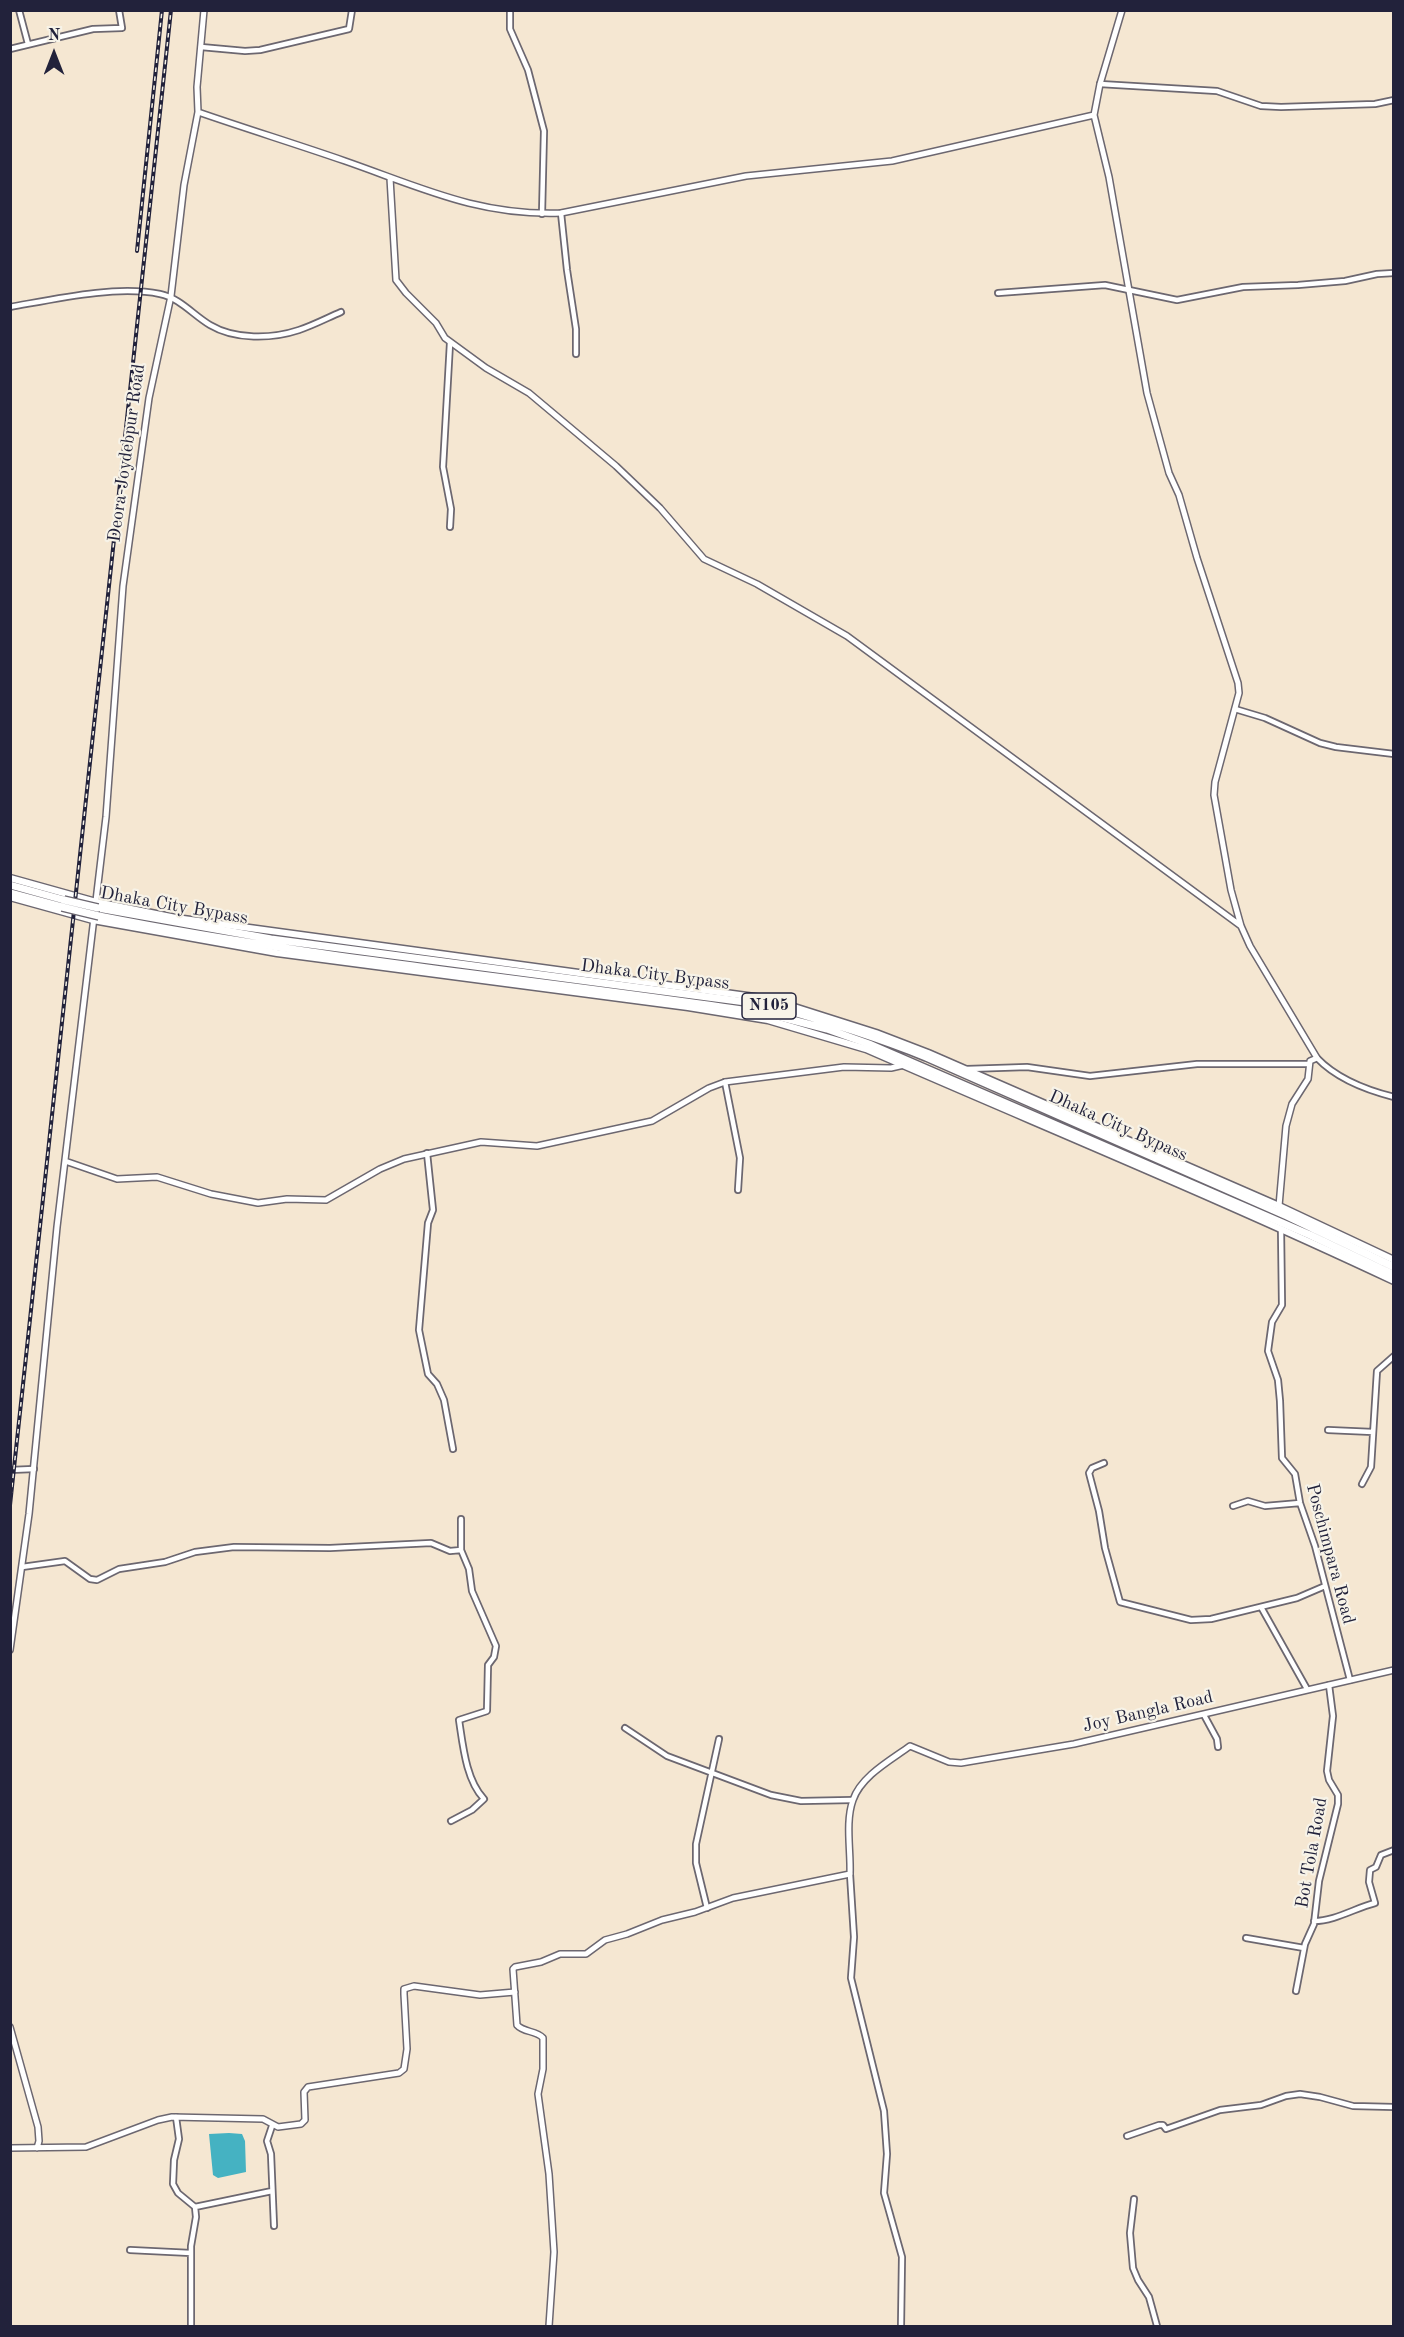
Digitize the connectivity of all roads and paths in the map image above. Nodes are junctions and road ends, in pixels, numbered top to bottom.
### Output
1 (20, 10) edge
2 (120, 10) edge
3 (204, 10) edge
4 (352, 10) edge
5 (510, 10) edge
6 (1122, 10) edge
7 (28, 44) junction
8 (201, 47) junction
9 (10, 49) edge
10 (1100, 84) junction
11 (1394, 100) edge
12 (198, 112) junction
13 (1094, 115) junction
14 (390, 178) junction
15 (561, 213) junction
16 (542, 214) junction
17 (1394, 273) edge
18 (1129, 292) junction
19 (998, 293) dead end
20 (171, 296) junction
21 (10, 307) edge
22 (341, 312) dead end
23 (450, 343) junction
24 (576, 354) dead end
25 (450, 527) dead end
26 (1235, 709) junction
27 (1394, 754) edge
28 (10, 878) edge
29 (10, 885) edge
30 (10, 895) edge
31 (63, 903) junction
32 (97, 912) junction
33 (1240, 926) junction
34 (1317, 1058) junction
35 (1309, 1064) junction
36 (904, 1065) junction
37 (964, 1069) junction
38 (725, 1082) junction
39 (1394, 1097) edge
40 (427, 1153) junction
41 (65, 1161) junction
42 (738, 1190) dead end
43 (1279, 1206) junction
44 (1280, 1227) junction
45 (1394, 1260) edge
46 (1394, 1267) edge
47 (1394, 1275) edge
48 (1394, 1281) edge
49 (1394, 1356) edge
50 (1328, 1430) dead end
51 (1373, 1432) junction
52 (453, 1449) dead end
53 (1104, 1463) dead end
54 (34, 1469) junction
55 (10, 1470) edge
56 (1362, 1484) dead end
57 (1300, 1503) junction
58 (1233, 1506) dead end
59 (461, 1520) dead end
60 (461, 1550) junction
61 (22, 1567) junction
62 (1325, 1586) junction
63 (1261, 1607) junction
64 (10, 1650) edge
65 (1394, 1670) edge
66 (1350, 1680) junction
67 (1329, 1685) junction
68 (1307, 1689) junction
69 (1204, 1715) junction
70 (626, 1728) dead end
71 (719, 1740) dead end
72 (1218, 1747) dead end
73 (713, 1772) junction
74 (852, 1800) junction
75 (451, 1821) dead end
76 (1394, 1850) edge
77 (850, 1874) junction
78 (706, 1908) junction
79 (1314, 1921) junction
80 (1246, 1938) dead end
81 (1304, 1948) junction
82 (1296, 1990) dead end
83 (515, 1992) junction
84 (10, 2027) edge
85 (1394, 2108) edge
86 (176, 2117) junction
87 (272, 2126) junction
88 (1127, 2136) dead end
89 (10, 2148) edge
90 (37, 2148) junction
91 (273, 2191) junction
92 (1134, 2199) dead end
93 (195, 2207) junction
94 (274, 2226) dead end
95 (130, 2250) dead end
96 (191, 2253) junction
97 (191, 2326) edge
98 (549, 2326) edge
99 (901, 2326) edge
100 (1157, 2326) edge

1 - 7 street
2 - 7 street
3 - 8 street, Deora-Joydebpur Road
4 - 8 street
5 - 16 street
6 - 10 street
7 - 9 street
8 - 12 street, Deora-Joydebpur Road
10 - 11 street
10 - 13 street
12 - 14 street
12 - 20 street, Deora-Joydebpur Road
13 - 15 street
13 - 18 street
14 - 16 street
14 - 23 street
15 - 16 street
15 - 24 street
17 - 18 street
18 - 19 street
18 - 26 street
20 - 21 street
20 - 22 street
20 - 32 street, Deora-Joydebpur Road
23 - 25 street
23 - 33 street
26 - 27 street
26 - 33 street
28 - 32 main road
29 - 31 highway, Dhaka City Bypass / N105
30 - 31 highway, Dhaka City Bypass / N105
30 - 32 main road
31 - 32 highway, Dhaka City Bypass / N105, bridge
32 - 36 main road
32 - 37 main road
32 - 41 street, Deora-Joydebpur Road
32 - 46 highway, Dhaka City Bypass / N105
32 - 47 highway, Dhaka City Bypass / N105
33 - 34 street
34 - 35 street
34 - 39 street
35 - 37 street
35 - 43 street
36 - 38 street
36 - 44 main road
37 - 43 main road
38 - 40 street
38 - 42 street
40 - 41 street
40 - 52 street
41 - 54 street, Deora-Joydebpur Road
43 - 45 main road
44 - 48 main road
44 - 57 street, Poschimpara Road
49 - 51 street
50 - 51 street
51 - 56 street
53 - 63 street
54 - 55 street
54 - 61 street, Deora-Joydebpur Road
57 - 58 street
57 - 62 street, Poschimpara Road
59 - 60 street
60 - 61 street
60 - 75 street
61 - 64 street, Deora-Joydebpur Road
62 - 63 street
62 - 66 street, Poschimpara Road
63 - 68 street
65 - 66 street, Joy Bangla Road
66 - 67 street, Joy Bangla Road
67 - 68 street, Joy Bangla Road
67 - 79 street, Bot Tola Road
68 - 69 street, Joy Bangla Road
69 - 72 street
69 - 74 street, Joy Bangla Road
70 - 73 street
71 - 73 street
73 - 74 street
73 - 78 street
74 - 77 street
76 - 79 street
77 - 78 street
77 - 99 street
78 - 83 street
79 - 81 street, Bot Tola Road
80 - 81 street
81 - 82 street, Bot Tola Road
83 - 87 street
83 - 98 street
84 - 90 street
85 - 88 street
86 - 87 street
86 - 90 street
86 - 93 street
87 - 91 street
89 - 90 street
91 - 93 street
91 - 94 street
92 - 100 street
93 - 96 street
95 - 96 street
96 - 97 street

